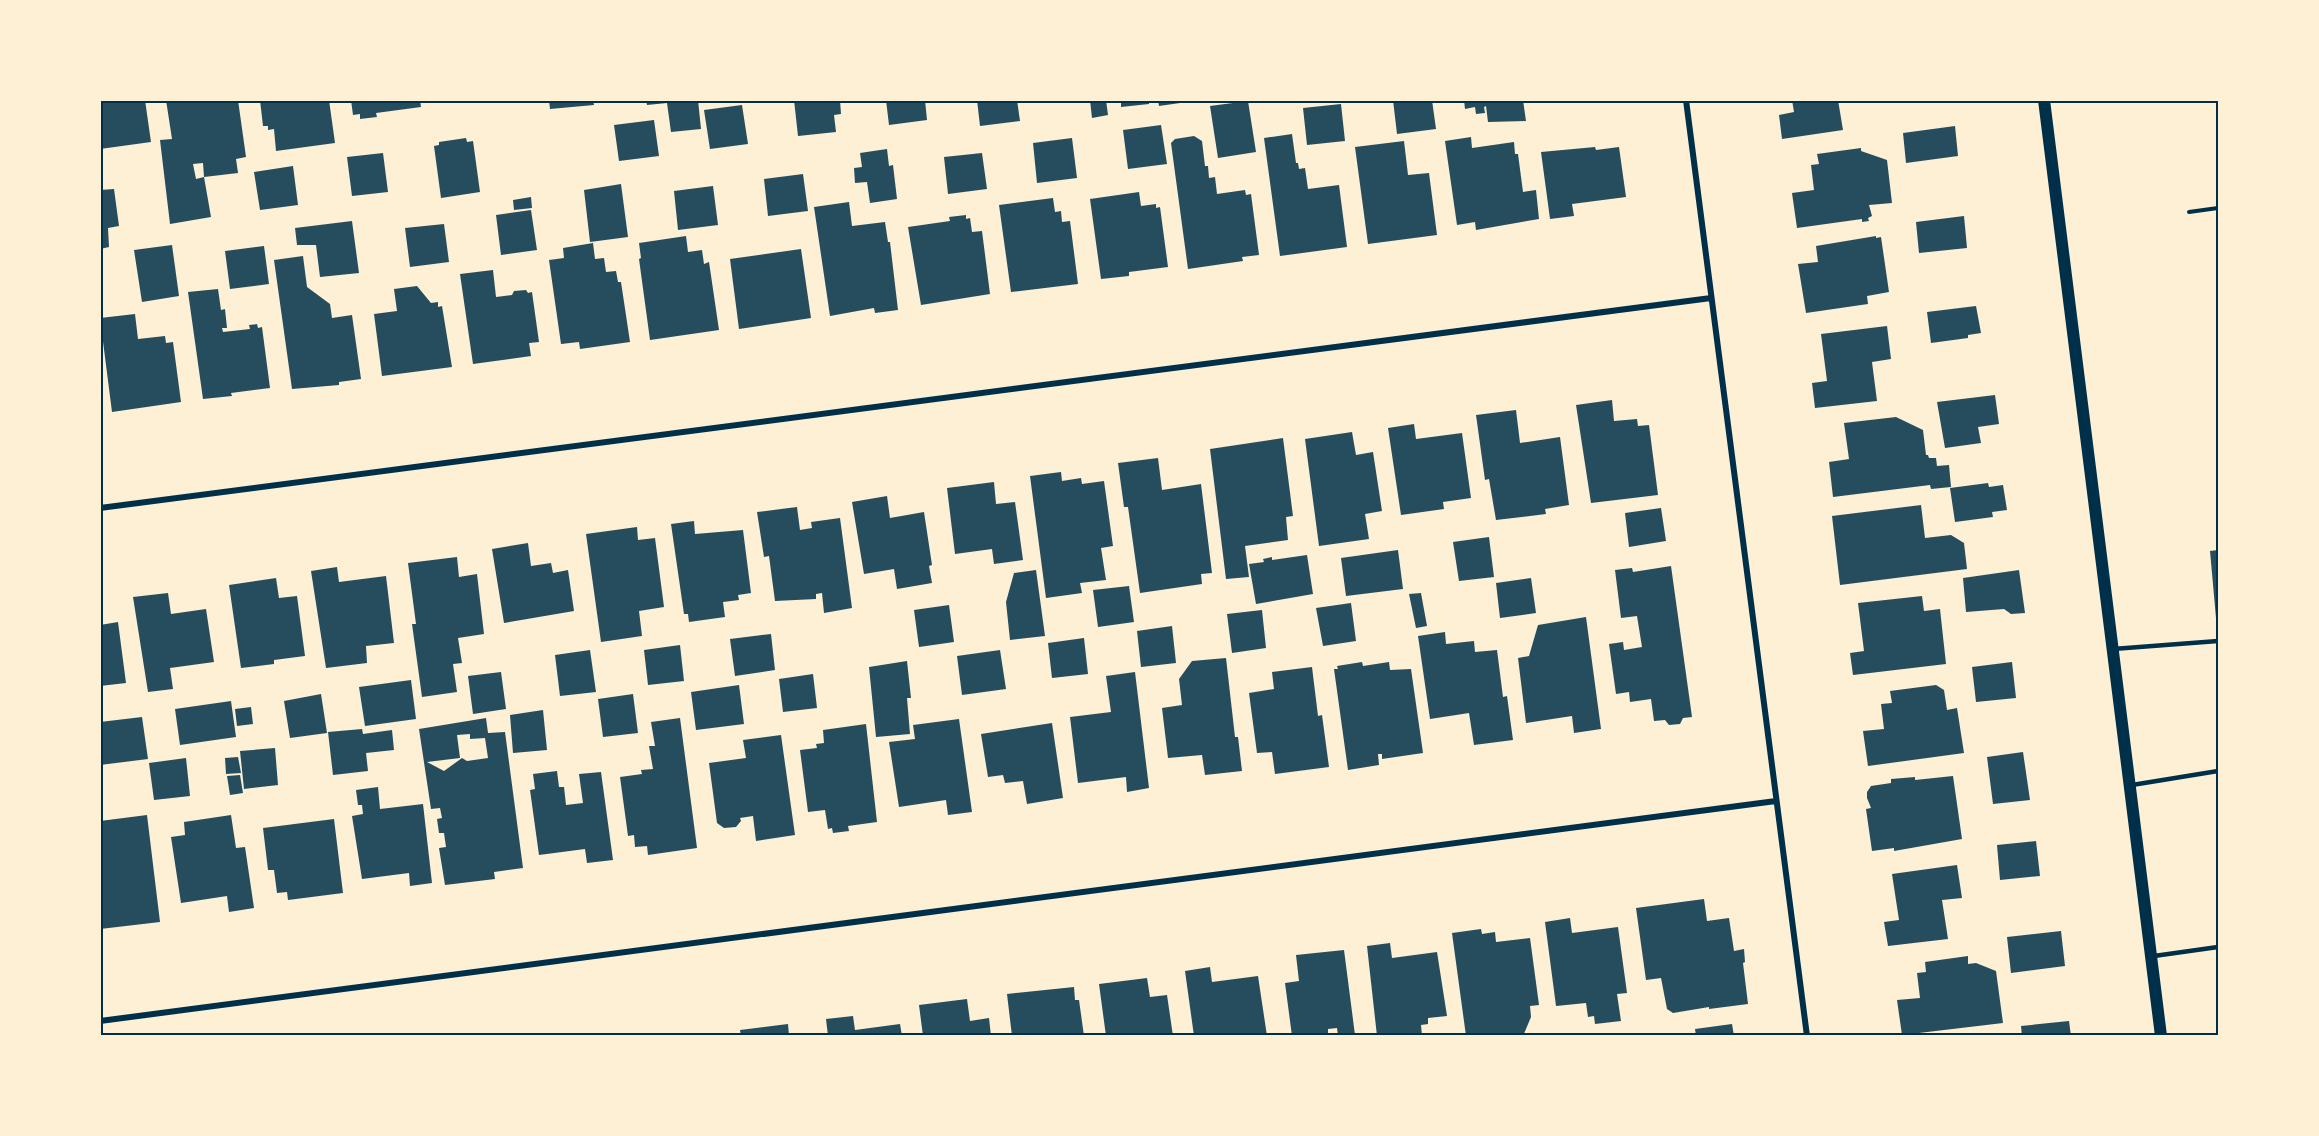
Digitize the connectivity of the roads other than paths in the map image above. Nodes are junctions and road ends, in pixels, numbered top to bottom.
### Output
1 (1686, 100) edge
2 (2044, 100) edge
3 (1711, 298) junction
4 (100, 508) edge
5 (2218, 641) edge
6 (2113, 648) junction
7 (2218, 771) edge
8 (2130, 785) junction
9 (1776, 801) junction
10 (2218, 947) edge
11 (2151, 956) junction
12 (100, 1021) edge
13 (1807, 1035) edge
14 (2161, 1035) edge

1 - 3 street
2 - 6 main road
3 - 4 street
3 - 9 street
5 - 6 lane
6 - 8 main road
7 - 8 lane
8 - 11 main road
9 - 12 street
9 - 13 street
10 - 11 lane
11 - 14 main road

